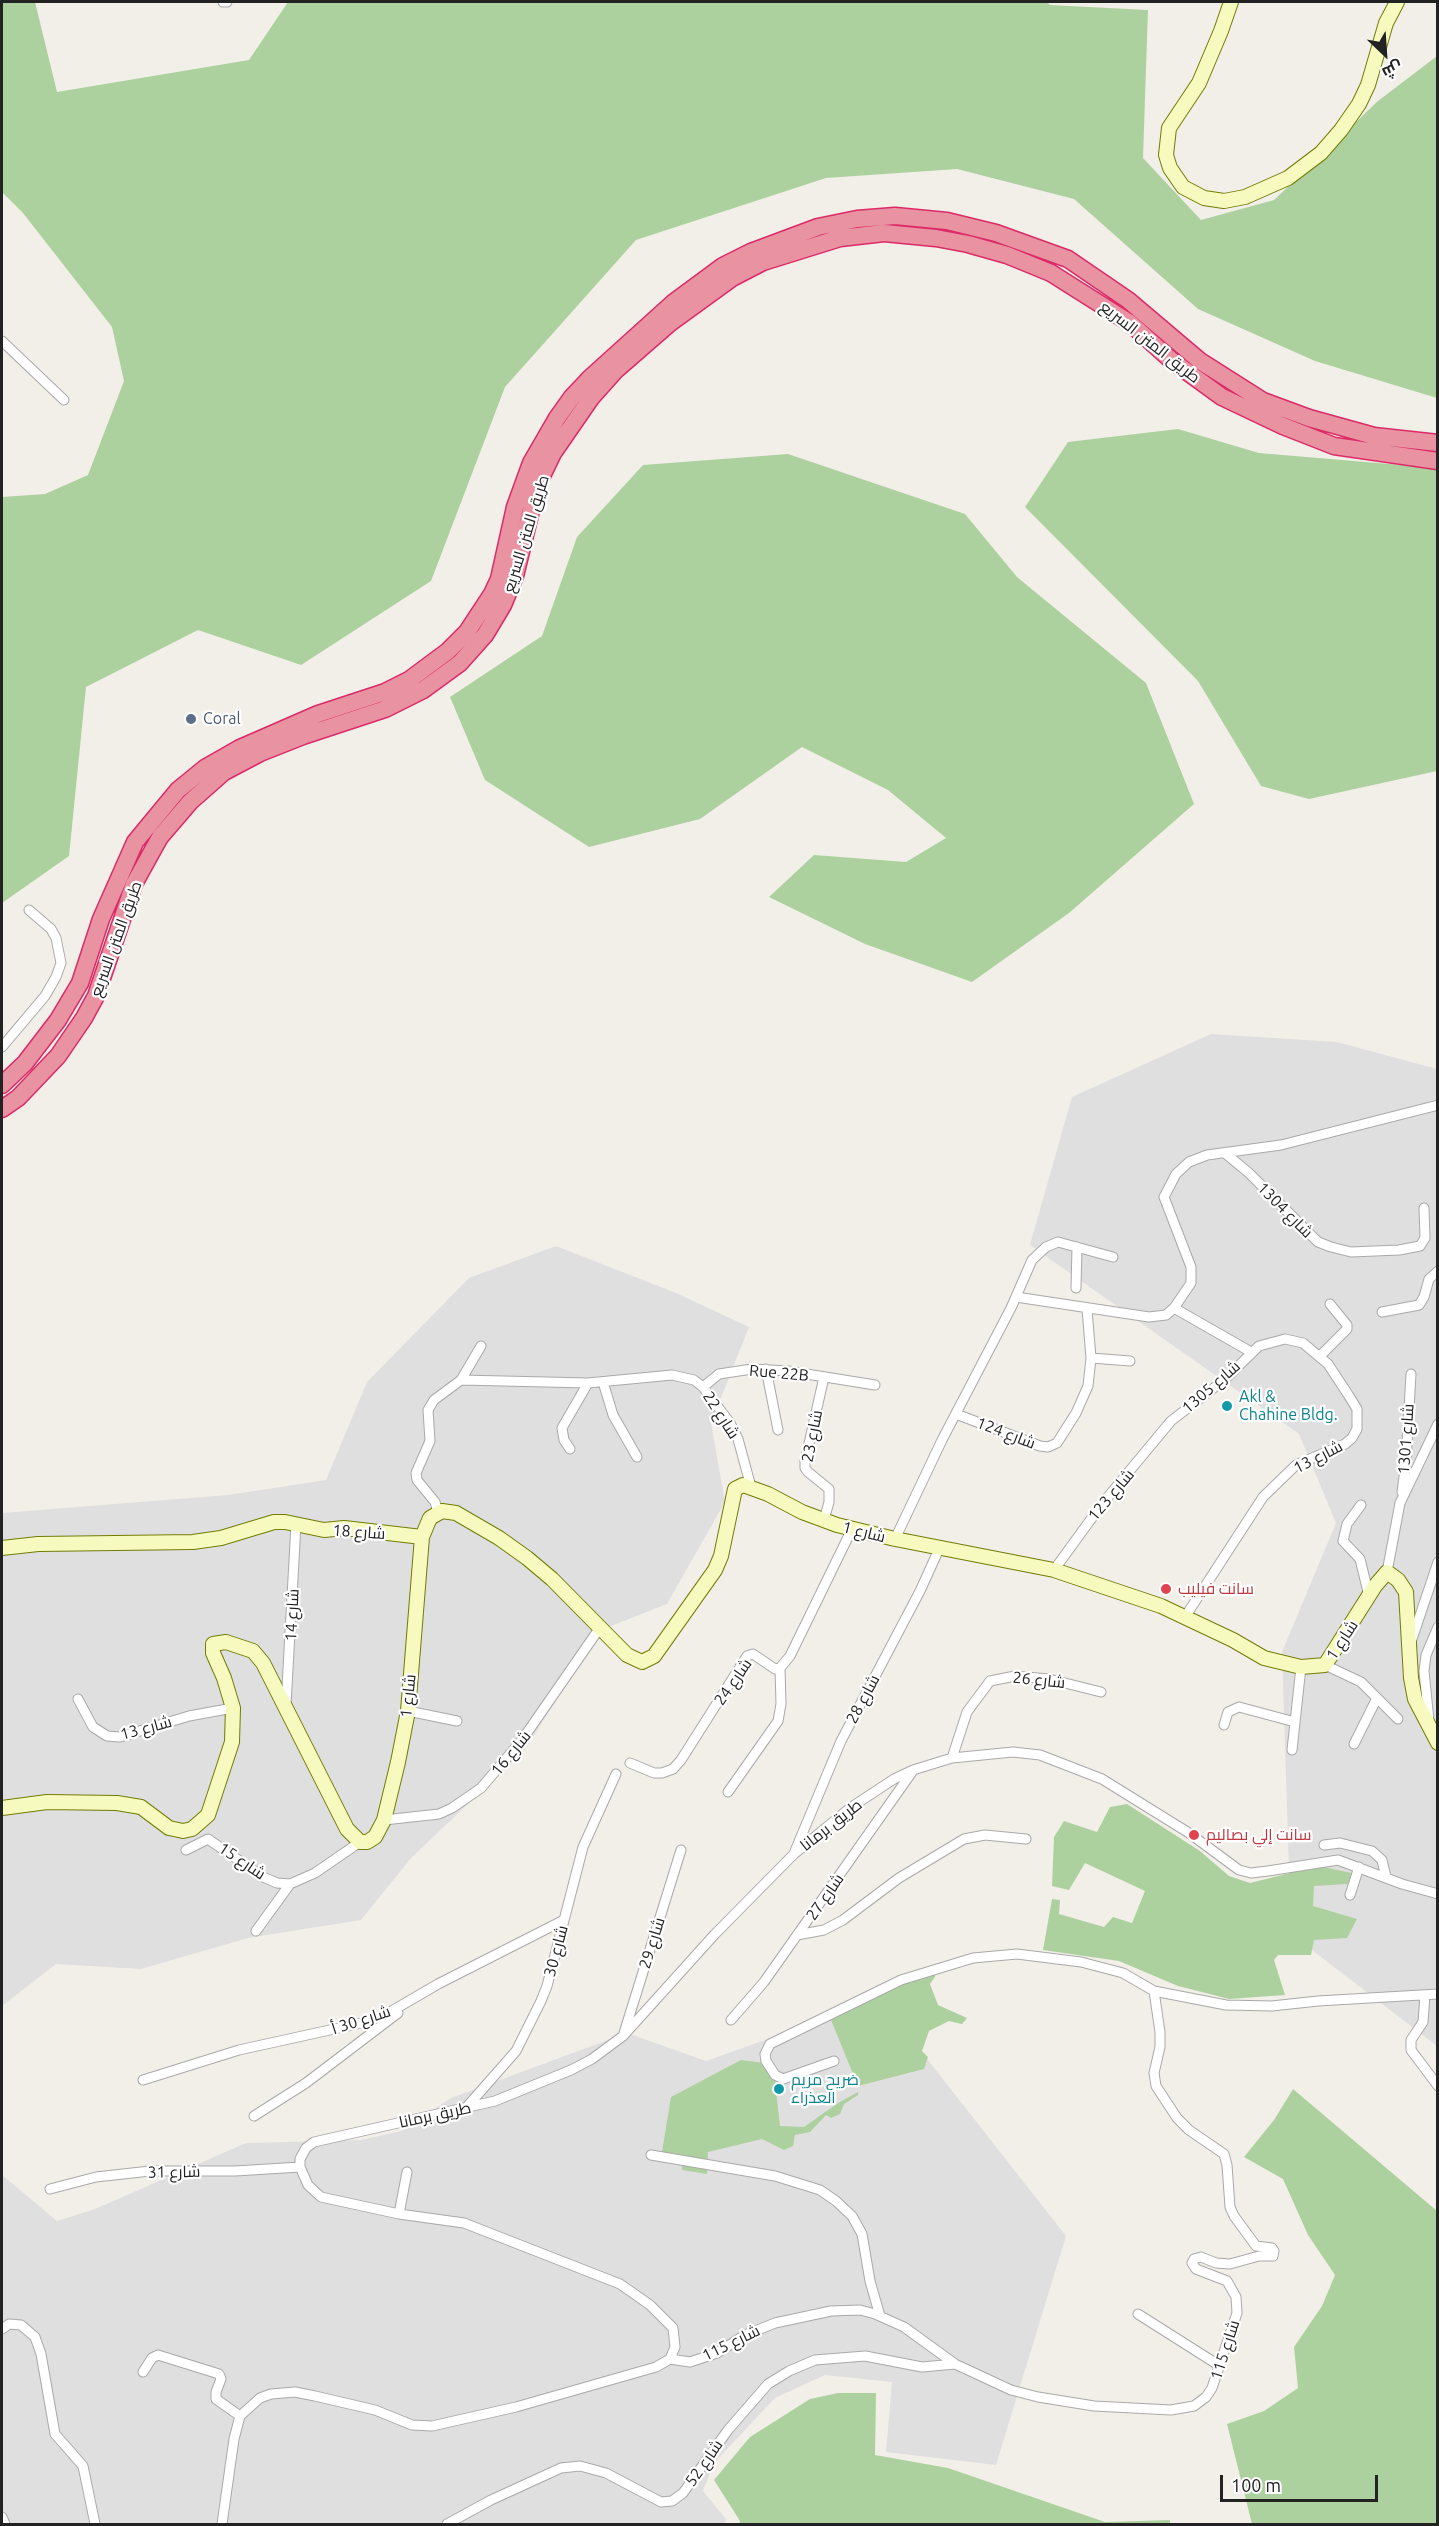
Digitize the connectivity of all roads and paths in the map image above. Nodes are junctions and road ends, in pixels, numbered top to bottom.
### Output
1 (1231, 2) edge
2 (1397, 2) edge
3 (2, 341) edge
4 (64, 400) dead end
5 (1437, 443) edge
6 (1437, 461) edge
7 (29, 910) dead end
8 (2, 1047) edge
9 (2, 1085) edge
10 (1437, 1105) edge
11 (2, 1109) edge
12 (1226, 1154) junction
13 (1424, 1208) dead end
14 (1077, 1247) junction
15 (1113, 1257) dead end
16 (1437, 1271) edge
17 (1076, 1288) dead end
18 (1016, 1297) junction
19 (1330, 1304) dead end
20 (1174, 1308) junction
21 (1087, 1309) junction
22 (1382, 1312) dead end
23 (481, 1346) dead end
24 (1251, 1352) junction
25 (1320, 1356) junction
26 (1091, 1358) junction
27 (1130, 1361) dead end
28 (766, 1369) junction
29 (1411, 1374) dead end
30 (825, 1377) junction
31 (461, 1380) junction
32 (603, 1382) junction
33 (588, 1383) junction
34 (874, 1385) dead end
35 (703, 1387) junction
36 (956, 1414) junction
37 (1171, 1421) joint
38 (1437, 1424) edge
39 (778, 1430) dead end
40 (570, 1449) dead end
41 (638, 1458) dead end
42 (751, 1487) junction
43 (1400, 1503) junction
44 (1361, 1505) dead end
45 (438, 1512) junction
46 (824, 1520) junction
47 (296, 1524) junction
48 (852, 1529) junction
49 (422, 1537) junction
50 (895, 1539) junction
51 (940, 1547) junction
52 (2, 1548) edge
53 (1437, 1562) edge
54 (1053, 1570) junction
55 (1387, 1572) junction
56 (1369, 1596) junction
57 (1185, 1617) junction
58 (1437, 1627) edge
59 (599, 1629) junction
60 (1410, 1644) junction
61 (1325, 1665) junction
62 (1301, 1667) junction
63 (780, 1668) junction
64 (1101, 1692) dead end
65 (1377, 1698) junction
66 (78, 1699) dead end
67 (286, 1705) junction
68 (233, 1708) junction
69 (408, 1711) junction
70 (1398, 1719) dead end
71 (457, 1721) dead end
72 (1295, 1722) junction
73 (1224, 1725) dead end
74 (1430, 1729) junction
75 (1437, 1743) edge
76 (1354, 1744) dead end
77 (1292, 1750) dead end
78 (952, 1758) junction
79 (630, 1763) dead end
80 (913, 1770) junction
81 (616, 1774) dead end
82 (728, 1792) dead end
83 (2, 1808) edge
84 (384, 1820) junction
85 (1026, 1839) dead end
86 (360, 1842) junction
87 (1324, 1845) dead end
88 (186, 1850) dead end
89 (681, 1850) dead end
90 (794, 1854) junction
91 (1359, 1867) junction
92 (1386, 1877) junction
93 (291, 1884) junction
94 (1437, 1894) edge
95 (1350, 1895) dead end
96 (564, 1920) junction
97 (256, 1931) dead end
98 (797, 1935) junction
99 (1154, 1991) junction
100 (1425, 1995) junction
101 (1437, 1995) edge
102 (419, 1997) junction
103 (732, 2020) dead end
104 (622, 2037) junction
105 (834, 2061) dead end
106 (143, 2080) dead end
107 (1437, 2086) edge
108 (464, 2109) junction
109 (254, 2116) dead end
110 (651, 2155) dead end
111 (300, 2167) junction
112 (407, 2172) dead end
113 (50, 2189) dead end
114 (399, 2214) junction
115 (1138, 2314) dead end
116 (880, 2316) junction
117 (2, 2329) edge
118 (670, 2359) junction
119 (955, 2364) junction
120 (1220, 2366) junction
121 (143, 2372) dead end
122 (240, 2416) junction
123 (2, 2517) edge
124 (5, 2524) edge
125 (95, 2524) edge
126 (222, 2524) edge
127 (447, 2524) edge

1 - 2 street
3 - 4 street
5 - 9 highway, طريق المتن السريع
6 - 11 highway, طريق المتن السريع
7 - 8 street
10 - 12 street
12 - 13 street, شارع 1304
12 - 20 street
14 - 15 street, شارع 1
14 - 17 street
14 - 18 street, شارع 1
16 - 22 street
18 - 21 street
18 - 36 street, شارع 1
19 - 25 street
20 - 21 street
20 - 24 street
21 - 26 street, شارع 124
23 - 31 street
24 - 25 street, شارع 13
24 - 37 street, شارع 1305
25 - 57 street, شارع 13
26 - 27 street
26 - 36 street, شارع 124
28 - 30 street, Rue 22B
28 - 35 street, Rue 22B
28 - 39 street
29 - 43 street, شارع 1301
30 - 34 street, Rue 22B
30 - 46 street, شارع 23
31 - 33 street, شارع 22
31 - 45 street
32 - 33 street, شارع 22
32 - 35 street, شارع 22
32 - 41 street
33 - 40 street
35 - 42 street, شارع 22
36 - 50 street, شارع 1
37 - 54 street, شارع 123
38 - 43 street
42 - 46 street, شارع 1
42 - 59 street
43 - 55 street
44 - 56 street
45 - 49 street, شارع 1
45 - 59 street
46 - 48 street, شارع 1
47 - 49 street, شارع 18
47 - 52 street, شارع 18
47 - 67 street, شارع 14
48 - 50 street, شارع 1
48 - 63 street, شارع 24
49 - 69 street, شارع 1
50 - 51 street, شارع 1
51 - 54 street, شارع 1
51 - 90 street, شارع 28
53 - 60 street
54 - 57 street, شارع 1
55 - 56 street, شارع 1
55 - 60 street
56 - 61 street, شارع 1
57 - 62 street, شارع 1
58 - 74 street
59 - 84 street, شارع 16
60 - 74 street
61 - 62 street, شارع 1
61 - 65 street
62 - 72 street
63 - 79 street, شارع 24
63 - 82 street
64 - 78 street, شارع 26
65 - 70 street
65 - 76 street
66 - 68 street, شارع 13
67 - 68 street
67 - 86 street
68 - 83 street
69 - 71 street
69 - 84 street, شارع 1
72 - 73 street
72 - 77 street
74 - 75 street
78 - 80 street, طريق برمانا
78 - 91 street, طريق برمانا
80 - 90 street, طريق برمانا
80 - 98 street, شارع 27
81 - 96 street, شارع 30
84 - 86 street, شارع 1
85 - 98 street
86 - 93 street
87 - 92 street
88 - 93 street, شارع 15
89 - 104 street, شارع 29
90 - 104 street, طريق برمانا
91 - 92 street, طريق برمانا
91 - 95 street
92 - 94 street, طريق برمانا
93 - 97 street
96 - 102 street, شارع 30 أ
96 - 108 street, شارع 30
98 - 103 street, شارع 27
99 - 100 street
99 - 105 street
99 - 120 street, شارع 115
100 - 101 street
100 - 107 street
102 - 106 street, شارع 30 أ
102 - 109 street
104 - 108 street, طريق برمانا
108 - 111 street, طريق برمانا
110 - 116 street
111 - 113 street, شارع 31
111 - 114 street
112 - 114 street
114 - 118 street
115 - 120 street
116 - 118 street, شارع 115
116 - 119 street, شارع 115
117 - 125 street
118 - 122 street
119 - 120 street, شارع 115
119 - 127 street, شارع 52
121 - 122 street
122 - 126 street
123 - 124 street

